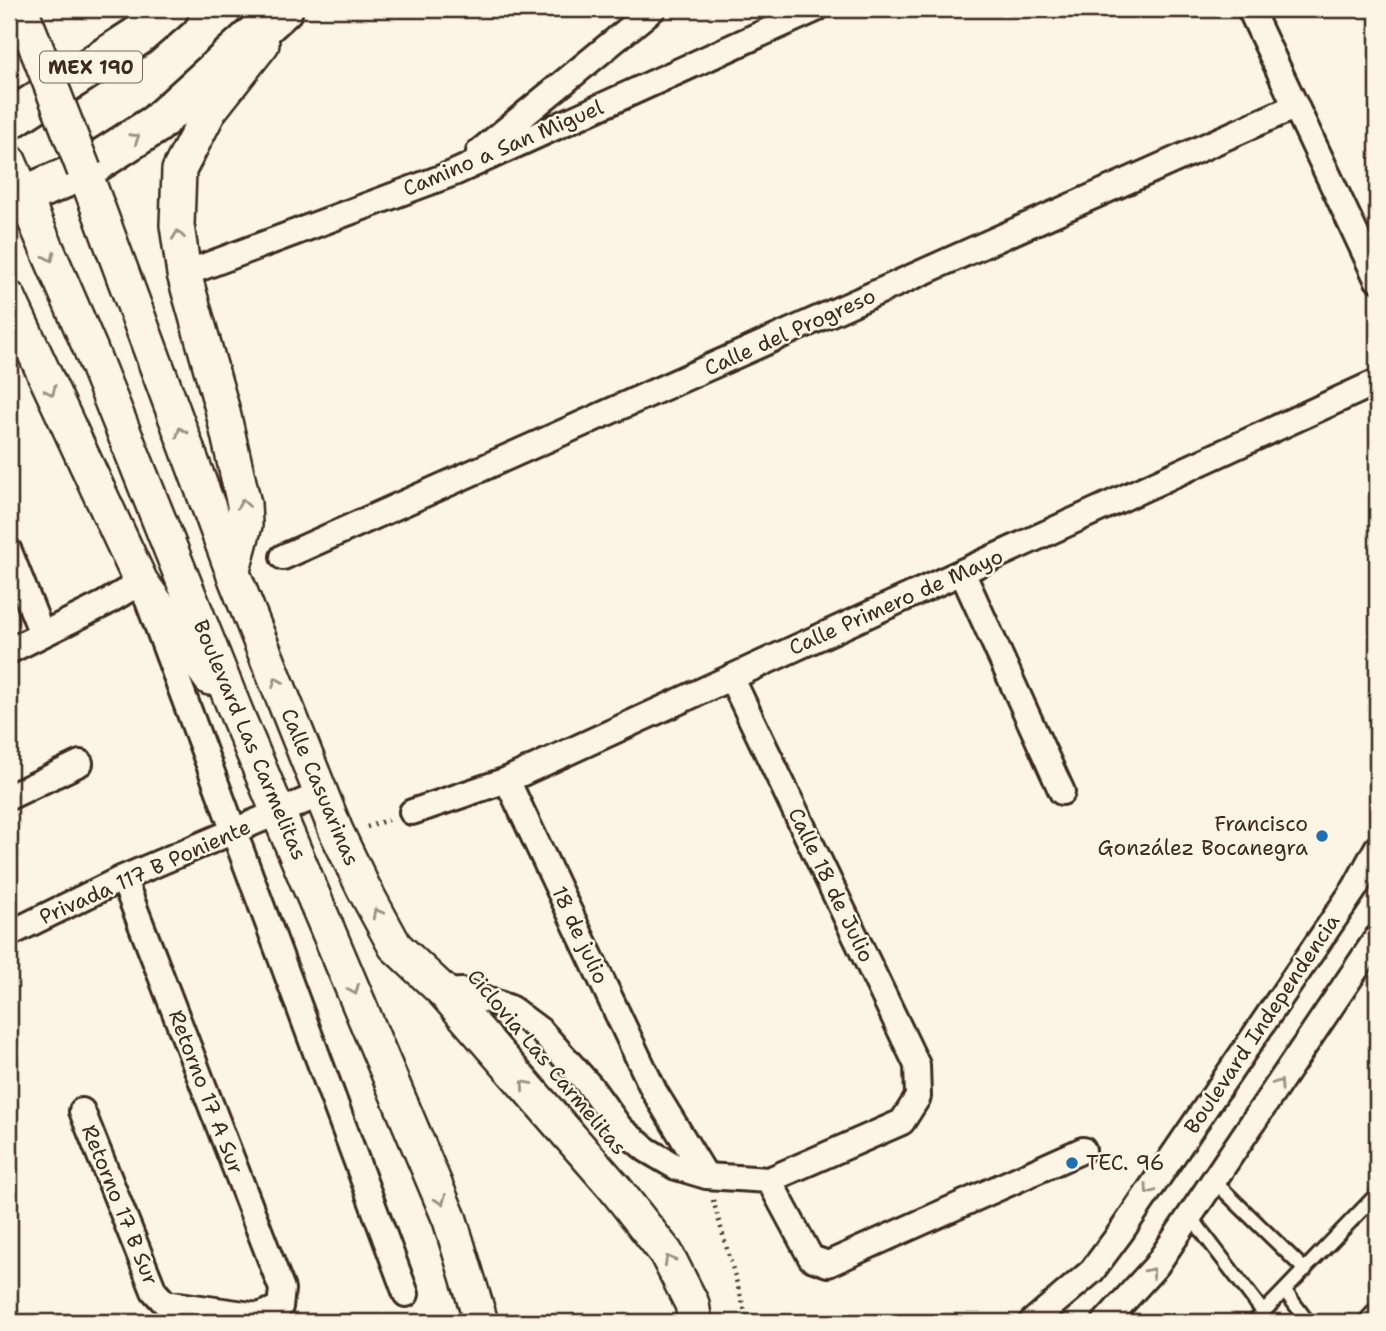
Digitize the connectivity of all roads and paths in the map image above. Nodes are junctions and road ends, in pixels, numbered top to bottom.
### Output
1 (21, 9) edge
2 (169, 9) edge
3 (283, 9) edge
4 (290, 9) edge
5 (653, 9) edge
6 (816, 9) edge
7 (1250, 9) edge
8 (1296, 106) junction
9 (9, 120) edge
10 (84, 170) junction
11 (454, 173) junction
12 (14, 186) edge
13 (184, 274) junction
14 (1377, 279) edge
15 (9, 298) edge
16 (15, 332) edge
17 (1377, 382) edge
18 (9, 551) edge
19 (283, 557) dead end
20 (233, 570) junction
21 (962, 572) junction
22 (141, 582) junction
23 (43, 635) junction
24 (9, 650) edge
25 (731, 677) junction
26 (238, 717) junction
27 (80, 763) dead end
28 (507, 780) junction
29 (1062, 793) dead end
30 (321, 794) junction
31 (9, 797) edge
32 (279, 811) junction
33 (412, 812) dead end
34 (232, 831) junction
35 (1377, 848) edge
36 (123, 878) junction
37 (9, 934) edge
38 (1377, 938) edge
39 (444, 992) junction
40 (82, 1111) dead end
41 (1083, 1150) dead end
42 (706, 1176) junction
43 (769, 1180) junction
44 (1214, 1181) junction
45 (1377, 1194) edge
46 (1190, 1216) junction
47 (1305, 1270) junction
48 (1285, 1291) junction
49 (406, 1294) dead end
50 (280, 1307) joint
51 (1377, 1308) edge
52 (1264, 1313) junction
53 (481, 1322) edge
54 (695, 1322) edge
55 (747, 1322) edge
56 (1032, 1322) edge
57 (1105, 1322) edge
58 (1254, 1322) edge
59 (1308, 1322) edge
60 (1364, 1322) edge

1 - 10 main road, bridge
2 - 9 highway, MEX 190
10 -> 3 highway
13 -> 4 main road
5 - 11 street
6 - 11 street, Camino a San Miguel
7 - 8 street
8 - 14 street
8 - 19 street, Calle del Progreso
10 - 12 highway
20 -> 10 main road, Calle Casuarinas
11 - 13 street, Camino a San Miguel
12 -> 26 main road, Boulevard Las Carmelitas
20 -> 13 main road
15 - 16 main road
16 -> 22 main road
17 - 21 street, Calle Primero de Mayo
18 - 23 street
30 -> 20 main road, Calle Casuarinas
21 - 25 street, Calle Primero de Mayo
21 - 29 street
22 - 23 street
22 - 26 main road
22 - 34 street
23 - 24 street
25 - 28 street, Calle Primero de Mayo
25 - 43 street, Calle 18 de Julio
26 - 32 main road, Boulevard Las Carmelitas
27 - 31 street
28 - 33 street, Calle Primero de Mayo
28 - 42 street, 18 de julio
30 - 32 street, Privada 117 B Poniente
39 -> 30 main road, Calle Casuarinas
32 - 34 street, Privada 117 B Poniente
32 -> 53 main road, Boulevard Las Carmelitas
34 - 36 street, Privada 117 B Poniente
34 - 49 street
35 -> 56 street, Boulevard Independencia
36 - 37 street, Privada 117 B Poniente
36 - 50 street, Retorno 17 A Sur
44 -> 38 street
39 - 42 street
54 -> 39 main road, Calle Casuarinas
40 - 50 street, Retorno 17 B Sur
41 - 43 street
42 - 43 street
42 - 55 path
44 - 46 street
44 - 47 lane
45 - 47 lane
46 - 52 lane
57 -> 46 street
47 - 48 lane
48 - 52 lane
48 - 59 lane
51 - 60 lane
52 - 58 lane

